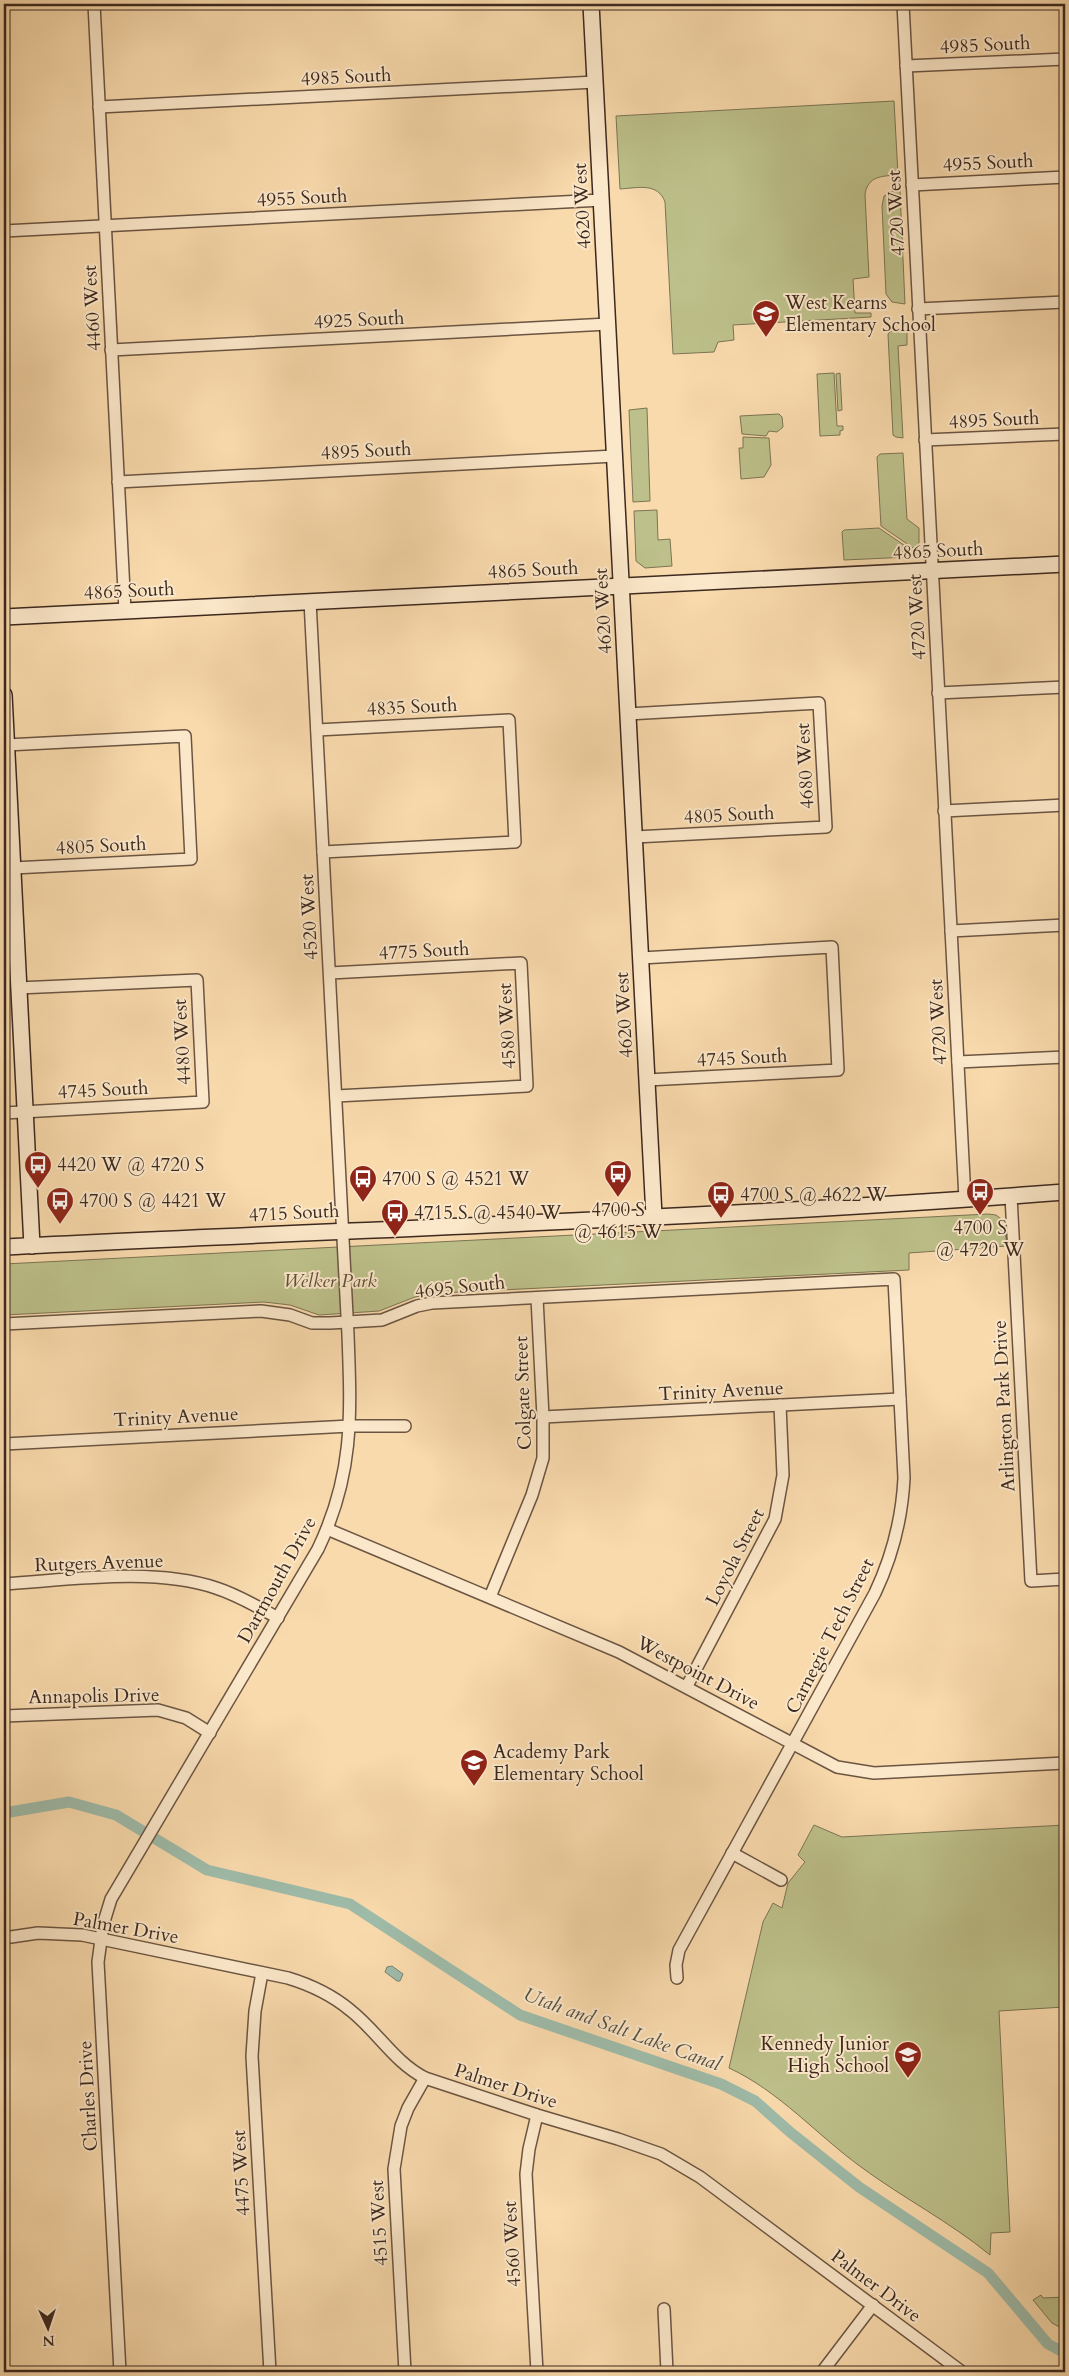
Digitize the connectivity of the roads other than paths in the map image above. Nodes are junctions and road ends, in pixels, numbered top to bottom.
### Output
1 (94, 4) edge
2 (591, 4) edge
3 (903, 4) edge
4 (1065, 58) edge
5 (906, 66) junction
6 (595, 82) junction
7 (99, 107) junction
8 (1065, 177) edge
9 (912, 185) junction
10 (602, 200) junction
11 (105, 226) junction
12 (4, 231) edge
13 (1065, 302) edge
14 (918, 310) junction
15 (608, 324) junction
16 (111, 350) junction
17 (1065, 434) edge
18 (925, 440) junction
19 (615, 456) junction
20 (118, 482) junction
21 (1065, 564) edge
22 (932, 571) junction
23 (621, 586) junction
24 (310, 601) junction
25 (125, 611) junction
26 (4, 617) edge
27 (1065, 687) edge
28 (938, 693) junction
29 (4, 695) edge
30 (628, 714) junction
31 (317, 730) junction
32 (6, 745) junction
33 (1065, 805) edge
34 (944, 811) junction
35 (826, 827) joint
36 (635, 837) junction
37 (323, 852) junction
38 (13, 868) junction
39 (1065, 925) edge
40 (951, 931) junction
41 (641, 958) junction
42 (521, 963) joint
43 (330, 973) junction
44 (18, 988) junction
45 (1065, 1057) edge
46 (958, 1062) junction
47 (647, 1080) junction
48 (336, 1096) junction
49 (203, 1102) joint
50 (26, 1111) junction
51 (4, 1112) edge
52 (1065, 1192) edge
53 (1011, 1196) junction
54 (965, 1199) junction
55 (654, 1216) junction
56 (343, 1231) junction
57 (32, 1246) junction
58 (4, 1247) edge
59 (894, 1279) joint
60 (537, 1298) junction
61 (347, 1322) junction
62 (4, 1324) edge
63 (900, 1399) junction
64 (780, 1405) junction
65 (543, 1417) junction
66 (350, 1426) junction
67 (405, 1426) dead end
68 (4, 1444) edge
69 (327, 1530) junction
70 (1065, 1579) edge
71 (4, 1584) edge
72 (490, 1598) junction
73 (278, 1618) junction
74 (687, 1686) junction
75 (4, 1716) edge
76 (210, 1733) junction
77 (792, 1743) junction
78 (1065, 1763) edge
79 (151, 1831) joint
80 (732, 1853) junction
81 (781, 1880) dead end
82 (4, 1938) edge
83 (100, 1938) junction
84 (262, 1973) junction
85 (677, 1978) dead end
86 (425, 2078) junction
87 (537, 2115) junction
88 (873, 2305) junction
89 (664, 2309) dead end
90 (120, 2372) edge
91 (270, 2372) edge
92 (405, 2372) edge
93 (536, 2372) edge
94 (667, 2372) edge
95 (822, 2372) edge
96 (962, 2372) edge

1 - 7 street, 4460 West
2 - 6 street, 4620 West
3 - 5 street, 4720 West
4 - 5 street, 4985 South
5 - 9 street, 4720 West
6 - 7 street, 4985 South
6 - 10 street, 4620 West
7 - 11 street, 4460 West
8 - 9 street, 4955 South
9 - 14 street, 4720 West
10 - 11 street, 4955 South
10 - 15 street, 4620 West
11 - 12 street, 4955 South
11 - 16 street, 4460 West
13 - 14 street
14 - 18 street, 4720 West
15 - 16 street, 4925 South
15 - 19 street, 4620 West
16 - 20 street, 4460 West
17 - 18 street, 4895 South
18 - 22 street, 4720 West
19 - 20 street, 4895 South
19 - 23 street, 4620 West
20 - 25 street, 4460 West
21 - 22 street, 4865 South
22 - 23 street, 4865 South
22 - 28 street, 4720 West
23 - 24 street, 4865 South
23 - 30 street, 4620 West
24 - 25 street, 4865 South
24 - 31 street, 4520 West
25 - 26 street, 4865 South
27 - 28 street
28 - 34 street, 4720 West
29 - 32 street
30 - 35 street, 4680 West
30 - 36 street, 4620 West
31 - 37 street, 4520 West
31 - 37 street, 4835 South
32 - 38 street
32 - 38 street, 4805 South
33 - 34 street
34 - 40 street, 4720 West
35 - 36 street, 4805 South
36 - 41 street, 4620 West
37 - 43 street, 4520 West
38 - 44 street
39 - 40 street
40 - 46 street, 4720 West
41 - 47 street, 4620 West
41 - 47 street, 4745 South
42 - 43 street, 4775 South
42 - 48 street, 4580 West
43 - 48 street, 4520 West
44 - 49 street, 4480 West
44 - 50 street
45 - 46 street
46 - 54 street, 4720 West
47 - 55 street, 4620 West
48 - 56 street, 4520 West
49 - 50 street, 4745 South
50 - 51 street, 4745 South
50 - 57 street
52 - 53 street, 4715 South
53 - 54 street, 4715 South
53 - 70 street, Arlington Park Drive
54 - 55 street, 4715 South
55 - 56 street, 4715 South
56 - 57 street, 4715 South
56 - 61 street, Dartmouth Drive
57 - 58 street, 4715 South
59 - 60 street, 4695 South
59 - 63 street, Carnegie Tech Street
60 - 61 street, 4695 South
60 - 65 street, Colgate Street
61 - 62 street, 4695 South
61 - 66 street, Dartmouth Drive
63 - 64 street, Trinity Avenue
63 - 77 street, Carnegie Tech Street
64 - 65 street, Trinity Avenue
64 - 74 street, Loyola Street
65 - 72 street, Colgate Street
66 - 67 street, Trinity Avenue
66 - 68 street, Trinity Avenue
66 - 69 street, Dartmouth Drive
69 - 72 street, Westpoint Drive
69 - 73 street, Dartmouth Drive
71 - 73 street, Rutgers Avenue
72 - 74 street, Westpoint Drive
73 - 76 street, Dartmouth Drive
74 - 77 street, Westpoint Drive
75 - 76 street, Annapolis Drive
76 - 79 street, Dartmouth Drive
77 - 78 street, Westpoint Drive
77 - 80 street, Carnegie Tech Street
79 - 83 street, Charles Drive
80 - 81 street
80 - 85 street, Carnegie Tech Street
82 - 83 street, Palmer Drive
83 - 84 street, Palmer Drive
83 - 90 street, Charles Drive
84 - 86 street, Palmer Drive
84 - 91 street, 4475 West
86 - 87 street, Palmer Drive
86 - 92 street, 4515 West
87 - 88 street, Palmer Drive
87 - 93 street, 4560 West
88 - 95 street
88 - 96 street, Palmer Drive
89 - 94 street

